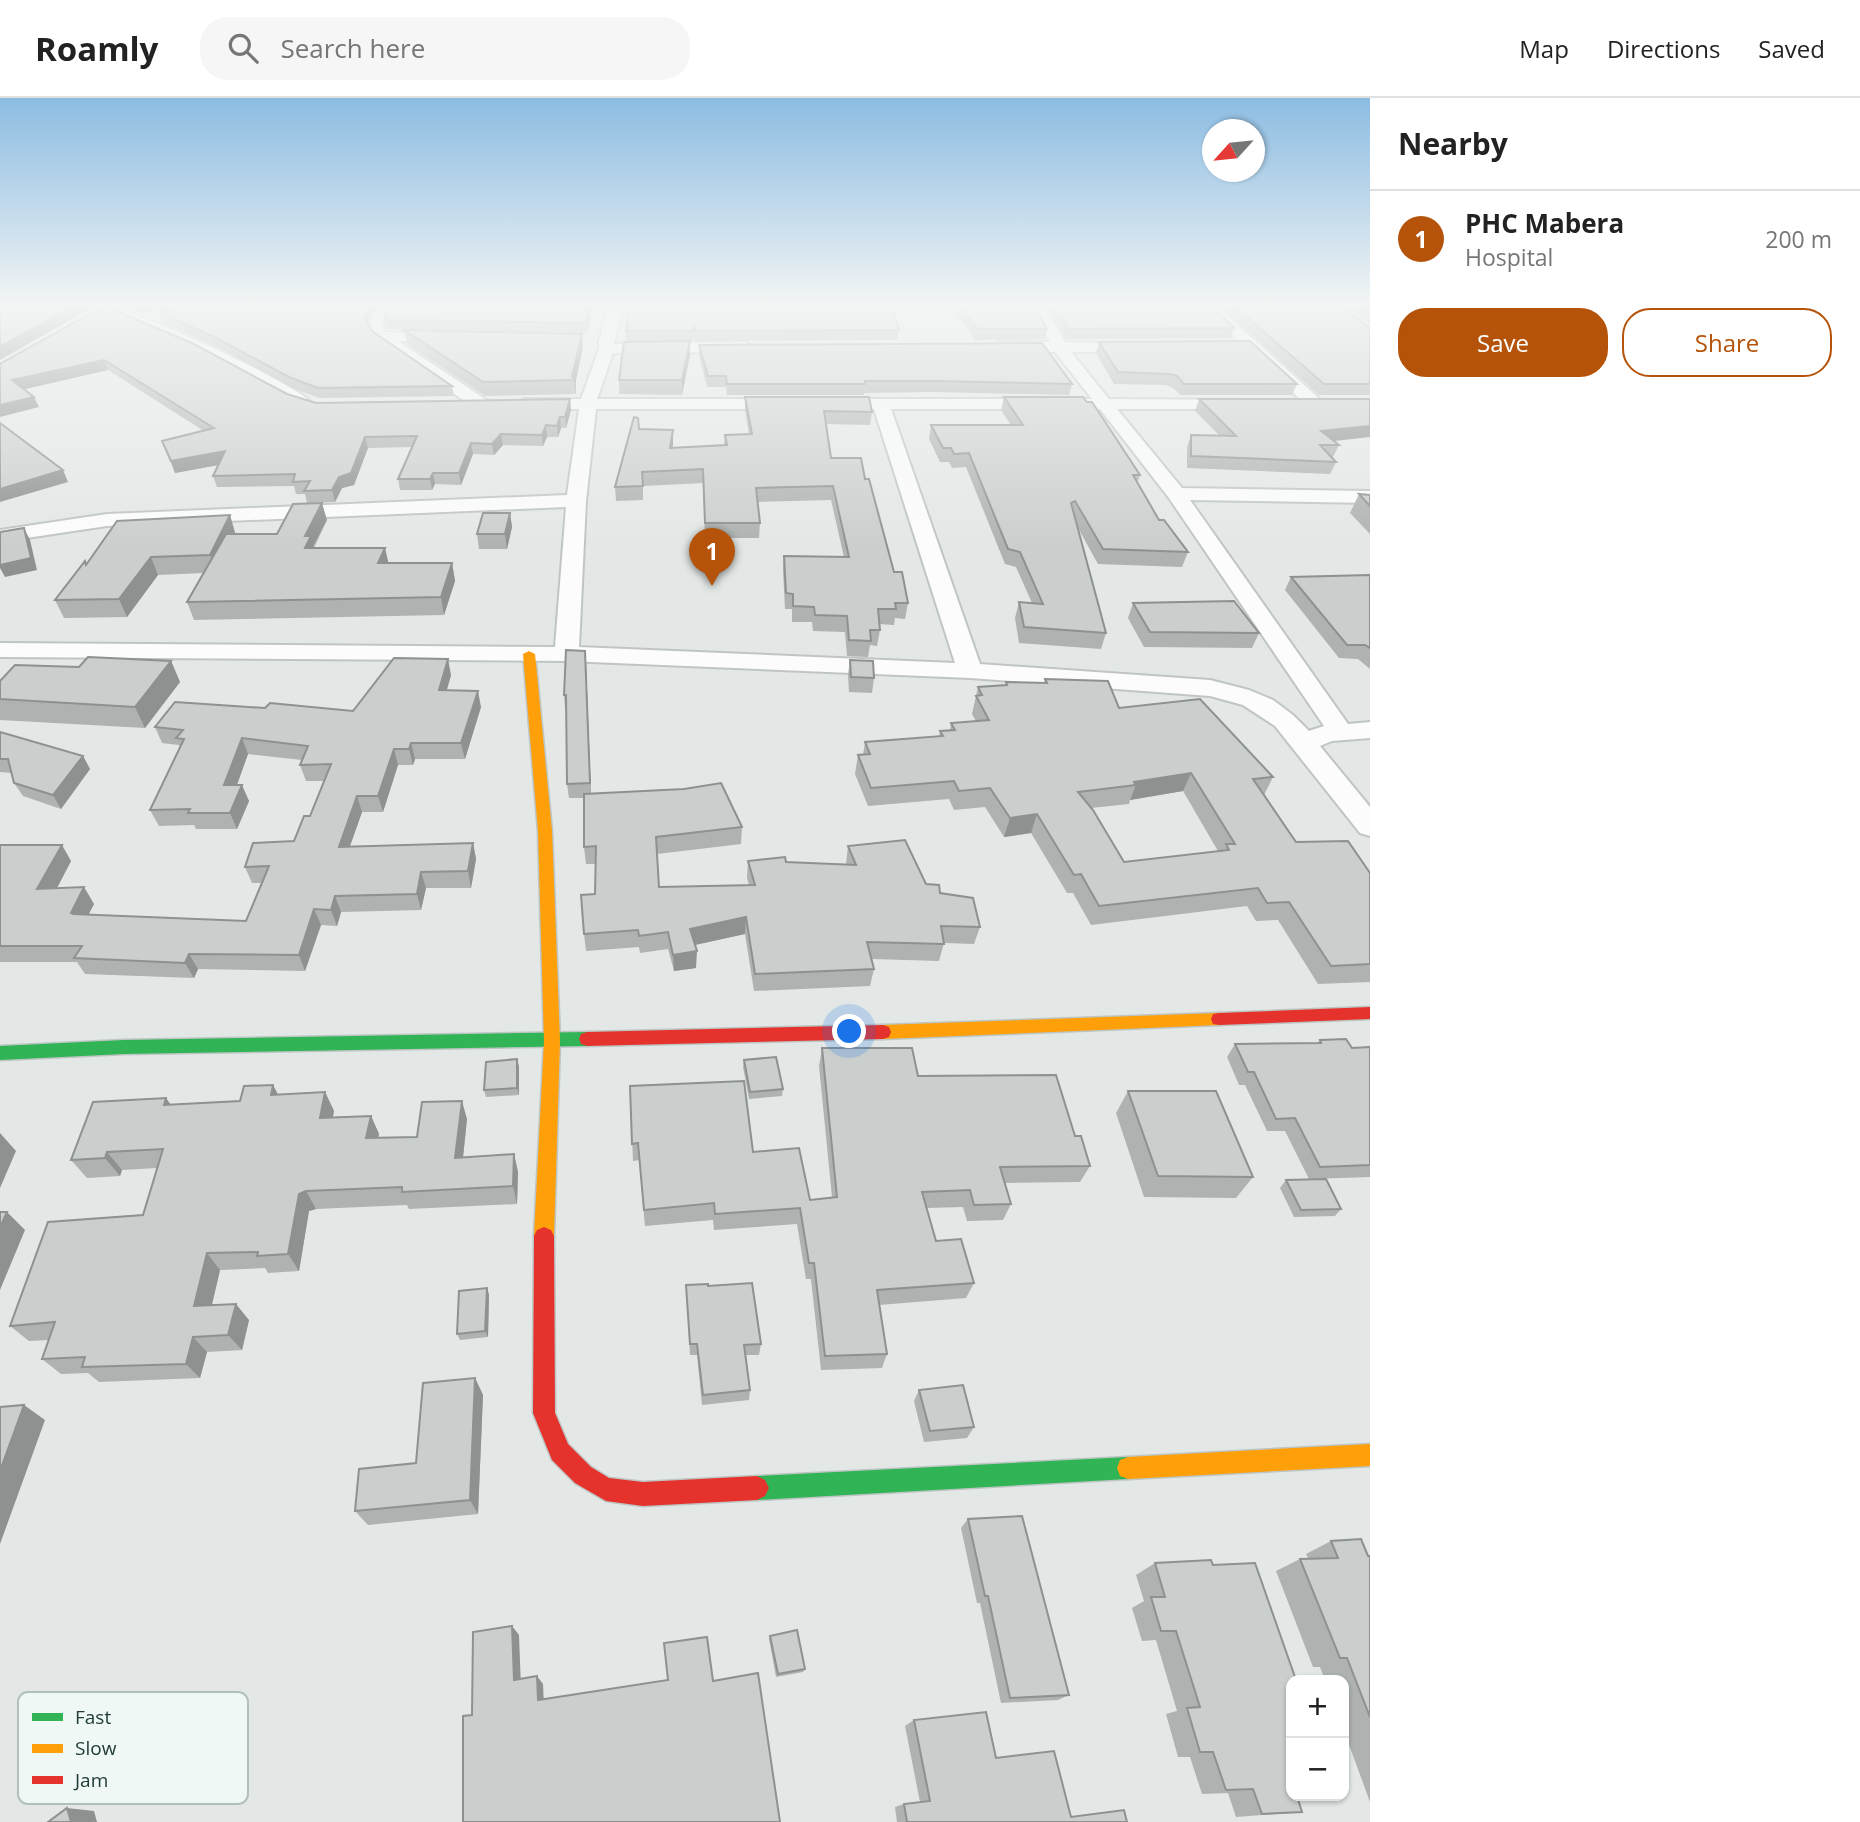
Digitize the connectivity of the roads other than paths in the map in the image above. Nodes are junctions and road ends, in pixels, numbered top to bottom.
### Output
1 (272, 385) edge
2 (464, 385) edge
3 (592, 385) edge
4 (1091, 385) edge
5 (1299, 385) edge
6 (588, 402) junction
7 (495, 404) junction
8 (881, 404) junction
9 (1106, 404) junction
10 (1259, 404) edge
11 (1287, 404) edge
12 (455, 405) edge
13 (320, 406) edge
14 (1176, 494) junction
15 (1370, 497) edge
16 (576, 501) junction
17 (0, 536) edge
18 (0, 650) edge
19 (529, 654) junction
20 (567, 654) junction
21 (970, 671) junction
22 (1370, 730) edge
23 (1341, 732) junction
24 (1305, 743) junction
25 (1370, 826) edge
26 (1370, 1013) edge
27 (552, 1041) junction
28 (0, 1053) edge
29 (1370, 1455) edge

1 - 13 street
2 - 7 street
3 - 6 street
4 - 9 street
5 - 11 street
6 - 7 street
6 - 8 street
6 - 16 street
7 - 12 street
8 - 9 street
8 - 21 street
9 - 10 street
9 - 14 street
14 - 15 street
14 - 23 street
16 - 17 street
16 - 20 street
18 - 19 street
19 - 20 street
19 - 27 street
20 - 21 street
21 - 24 street
22 - 23 street
23 - 24 street
24 - 25 street
26 - 27 street
27 - 28 street
27 - 29 street

